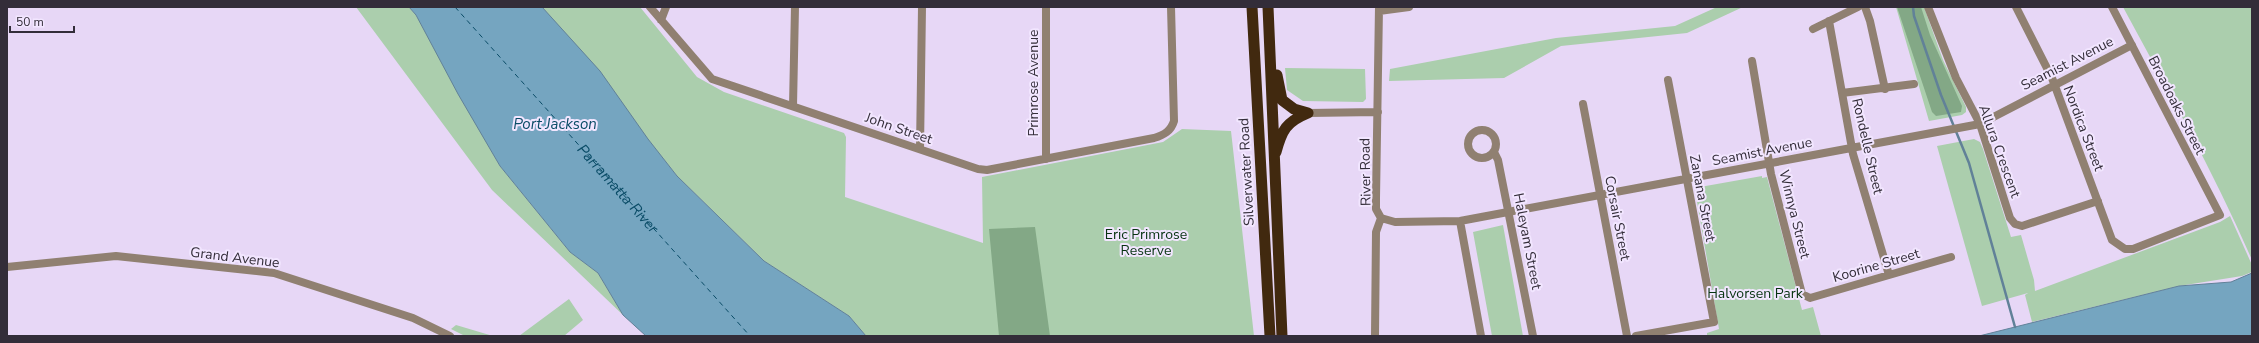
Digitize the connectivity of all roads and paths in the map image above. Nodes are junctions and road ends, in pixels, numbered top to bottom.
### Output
1 (650, 7) edge
2 (666, 7) edge
3 (795, 7) edge
4 (922, 7) edge
5 (1046, 7) edge
6 (1171, 7) edge
7 (1252, 7) edge
8 (1268, 7) edge
9 (1272, 7) edge
10 (1409, 7) edge
11 (1858, 7) edge
12 (1865, 7) edge
13 (1928, 7) edge
14 (2016, 7) edge
15 (2112, 7) edge
16 (1379, 9) edge
17 (662, 20) junction
18 (1829, 21) junction
19 (1813, 28) dead end
20 (2132, 45) junction
21 (1752, 61) dead end
22 (1668, 80) dead end
23 (1914, 84) dead end
24 (2054, 84) junction
25 (1885, 89) junction
26 (1842, 93) junction
27 (1583, 104) dead end
28 (794, 106) junction
29 (1378, 112) junction
30 (1308, 113) junction
31 (1977, 125) junction
32 (1852, 147) junction
33 (920, 149) junction
34 (1494, 152) dead end
35 (1046, 158) junction
36 (1273, 160) junction
37 (1769, 163) junction
38 (1686, 179) junction
39 (1600, 194) junction
40 (2098, 201) junction
41 (1509, 211) junction
42 (1381, 218) junction
43 (1460, 221) junction
44 (2112, 240) joint
45 (1950, 257) dead end
46 (7, 267) edge
47 (1889, 275) junction
48 (1810, 298) joint
49 (450, 336) edge
50 (1270, 336) edge
51 (1282, 336) edge
52 (1375, 336) edge
53 (1482, 336) edge
54 (1533, 336) edge
55 (1627, 336) edge
56 (1636, 336) edge

1 - 17 street, John Street
2 - 17 street
3 - 28 street
4 - 33 street
5 - 35 street, Primrose Avenue
6 - 35 street, John Street
7 - 50 highway, Silverwater Road
8 - 36 highway, Silverwater Road
9 - 30 highway
10 - 16 street
11 - 18 street
12 - 25 street
13 - 31 street, Allura Crescent
14 - 24 street, Nordica Street
15 - 20 street, Broadoaks Street
16 - 29 street, River Road
17 - 28 street, John Street
18 - 19 street
18 - 26 street, Rondelle Street
20 - 24 street, Seamist Avenue
20 - 44 street, Broadoaks Street
21 - 37 street, Winnya Street
22 - 38 street, Zanana Street
23 - 25 street
24 - 31 street, Seamist Avenue
24 - 40 street, Nordica Street
25 - 26 street
26 - 32 street, Rondelle Street
27 - 39 street, Corsair Street
28 - 33 street, John Street
29 - 30 street
29 - 42 street, River Road
30 - 36 highway
31 - 32 street, Seamist Avenue
31 - 40 street, Allura Crescent
32 - 37 street, Seamist Avenue
32 - 47 street, Rondelle Street
33 - 35 street, John Street
34 - 41 street, Haleyam Street
36 - 51 highway, Silverwater Road
37 - 38 street, Seamist Avenue
37 - 48 street, Winnya Street
38 - 39 street, Seamist Avenue
38 - 56 street, Zanana Street
39 - 41 street, Seamist Avenue
39 - 55 street, Corsair Street
40 - 44 street, Nordica Street
41 - 43 street, Seamist Avenue
41 - 54 street, Haleyam Street
42 - 43 street, Seamist Avenue
42 - 52 street, River Road
43 - 53 street
45 - 47 street, Koorine Street
46 - 49 street, Grand Avenue
47 - 48 street, Koorine Street

